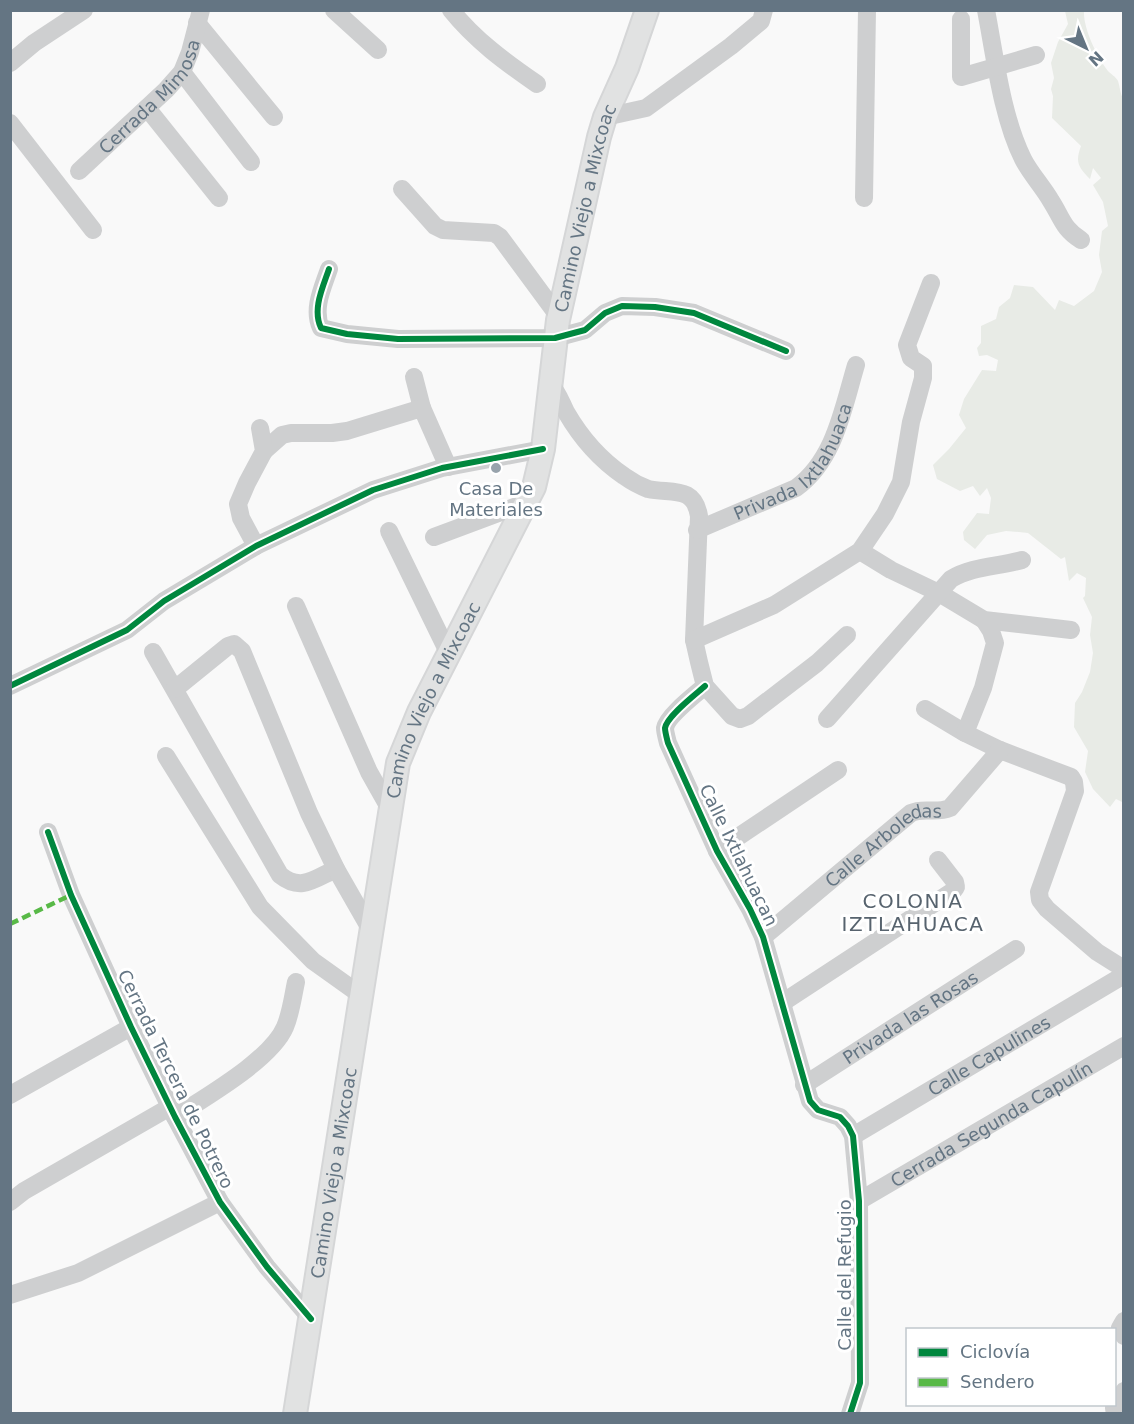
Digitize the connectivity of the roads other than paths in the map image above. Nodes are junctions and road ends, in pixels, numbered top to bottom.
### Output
1 (84, 10) edge
2 (334, 10) edge
3 (451, 10) edge
4 (648, 10) edge
5 (764, 10) edge
6 (867, 10) edge
7 (986, 10) edge
8 (199, 17) edge
9 (961, 19) dead end
10 (378, 50) dead end
11 (1036, 55) dead end
12 (10, 63) edge
13 (997, 67) junction
14 (182, 72) junction
15 (537, 84) dead end
16 (147, 108) junction
17 (274, 117) dead end
18 (604, 117) junction
19 (10, 123) edge
20 (251, 162) dead end
21 (79, 171) dead end
22 (402, 189) dead end
23 (219, 198) dead end
24 (864, 198) dead end
25 (93, 230) dead end
26 (1082, 240) dead end
27 (329, 269) dead end
28 (931, 283) dead end
29 (556, 329) junction
30 (786, 351) dead end
31 (856, 364) dead end
32 (414, 376) dead end
33 (550, 384) junction
34 (422, 408) junction
35 (260, 428) dead end
36 (543, 449) junction
37 (264, 451) junction
38 (448, 467) junction
39 (528, 502) junction
40 (697, 530) junction
41 (389, 531) dead end
42 (434, 537) dead end
43 (256, 546) junction
44 (860, 551) junction
45 (1022, 560) dead end
46 (939, 593) junction
47 (296, 606) dead end
48 (984, 620) junction
49 (1071, 630) dead end
50 (847, 635) dead end
51 (694, 640) junction
52 (153, 652) dead end
53 (448, 652) junction
54 (10, 686) edge
55 (705, 686) junction
56 (175, 689) junction
57 (925, 710) dead end
58 (826, 719) dead end
59 (965, 733) junction
60 (1000, 750) junction
61 (166, 756) dead end
62 (838, 771) dead end
63 (391, 811) junction
64 (48, 832) dead end
65 (717, 851) junction
66 (938, 860) dead end
67 (336, 869) junction
68 (372, 932) junction
69 (763, 937) junction
70 (1016, 949) dead end
71 (1124, 969) edge
72 (1124, 975) edge
73 (296, 982) dead end
74 (362, 996) junction
75 (782, 1003) junction
76 (131, 1027) junction
77 (1124, 1046) edge
78 (804, 1085) junction
79 (10, 1095) edge
80 (173, 1112) junction
81 (854, 1136) junction
82 (860, 1201) junction
83 (10, 1202) edge
84 (220, 1202) junction
85 (10, 1295) edge
86 (311, 1319) junction
87 (1124, 1321) edge
88 (1124, 1335) edge
89 (295, 1413) edge
90 (850, 1413) edge

1 - 12 street
2 - 10 street
3 - 15 street
4 - 18 main road, Camino Viejo a Mixcoac
5 - 18 street
6 - 24 street
7 - 13 street
8 - 14 street, Cerrada Mimosa
8 - 17 street
9 - 13 street
11 - 13 street
13 - 26 street
14 - 16 street, Cerrada Mimosa
14 - 20 street
16 - 21 street, Cerrada Mimosa
16 - 23 street
18 - 29 main road, Camino Viejo a Mixcoac
19 - 25 street
22 - 29 street
27 - 29 street
28 - 44 street
29 - 30 street
29 - 33 main road, Camino Viejo a Mixcoac
31 - 40 street, Privada Ixtlahuaca
32 - 34 street
33 - 36 main road, Camino Viejo a Mixcoac
33 - 40 street
34 - 37 street
34 - 38 street
35 - 37 street
36 - 38 street
36 - 39 main road, Camino Viejo a Mixcoac
37 - 43 street
38 - 43 street
39 - 42 street
39 - 53 main road, Camino Viejo a Mixcoac
40 - 51 street
41 - 53 street
43 - 54 street
44 - 46 street
44 - 51 street
45 - 46 street
46 - 48 street
46 - 58 street
47 - 63 street
48 - 49 street
48 - 59 street
50 - 55 street
51 - 55 street
52 - 56 street
53 - 63 main road, Camino Viejo a Mixcoac
55 - 65 street, Calle Ixtlahuacan
56 - 67 street
56 - 67 street
57 - 59 street
59 - 60 street
60 - 69 street, Calle Arboledas
60 - 71 street
61 - 74 street
62 - 65 street
63 - 68 main road, Camino Viejo a Mixcoac
64 - 76 street, Cerrada Tercera de Potrero
65 - 69 street, Calle Ixtlahuacan
66 - 75 street
67 - 68 street
68 - 74 main road, Camino Viejo a Mixcoac
69 - 75 street, Calle Ixtlahuacan
70 - 78 street, Privada las Rosas
72 - 81 street, Calle Capulines
73 - 80 street
74 - 86 main road, Camino Viejo a Mixcoac
75 - 78 street, Calle Ixtlahuacan
76 - 79 street
76 - 80 street, Cerrada Tercera de Potrero
77 - 82 street, Cerrada Segunda Capulín
78 - 81 street, Calle Ixtlahuacan
80 - 83 street
80 - 84 street, Cerrada Tercera de Potrero
81 - 82 street, Calle del Refugio
82 - 90 street, Calle del Refugio
84 - 85 street
84 - 86 street, Cerrada Tercera de Potrero
86 - 89 main road, Camino Viejo a Mixcoac
87 - 88 street

